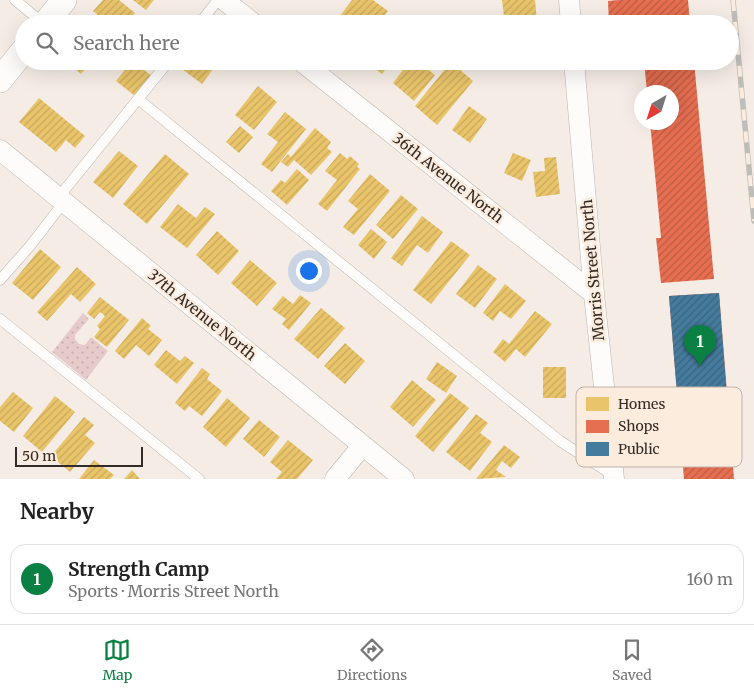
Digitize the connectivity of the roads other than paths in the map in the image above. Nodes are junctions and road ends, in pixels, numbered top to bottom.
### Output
1 (15, 0) edge
2 (64, 0) edge
3 (218, 0) edge
4 (224, 0) edge
5 (569, 0) edge
6 (34, 15) edge
7 (52, 15) edge
8 (206, 15) edge
9 (243, 15) edge
10 (570, 15) edge
11 (15, 61) edge
12 (162, 70) edge
13 (312, 70) edge
14 (575, 70) edge
15 (0, 80) edge
16 (138, 100) junction
17 (0, 150) edge
18 (61, 200) junction
19 (0, 280) edge
20 (594, 294) junction
21 (0, 318) edge
22 (604, 387) edge
23 (362, 446) junction
24 (576, 452) edge
25 (599, 467) edge
26 (614, 477) edge
27 (199, 479) edge
28 (335, 479) edge
29 (404, 479) edge

1 - 6 lane
2 - 7 street
3 - 8 lane
4 - 9 street
5 - 10 street
11 - 15 street
12 - 16 lane
13 - 20 street, 36th Avenue North
14 - 20 street, Morris Street North
16 - 18 lane
16 - 24 lane
17 - 18 street, 37th Avenue North
18 - 19 lane
18 - 23 street, 37th Avenue North
20 - 22 street, Morris Street North
21 - 27 lane
23 - 28 street
23 - 29 street, 37th Avenue North
25 - 26 lane

